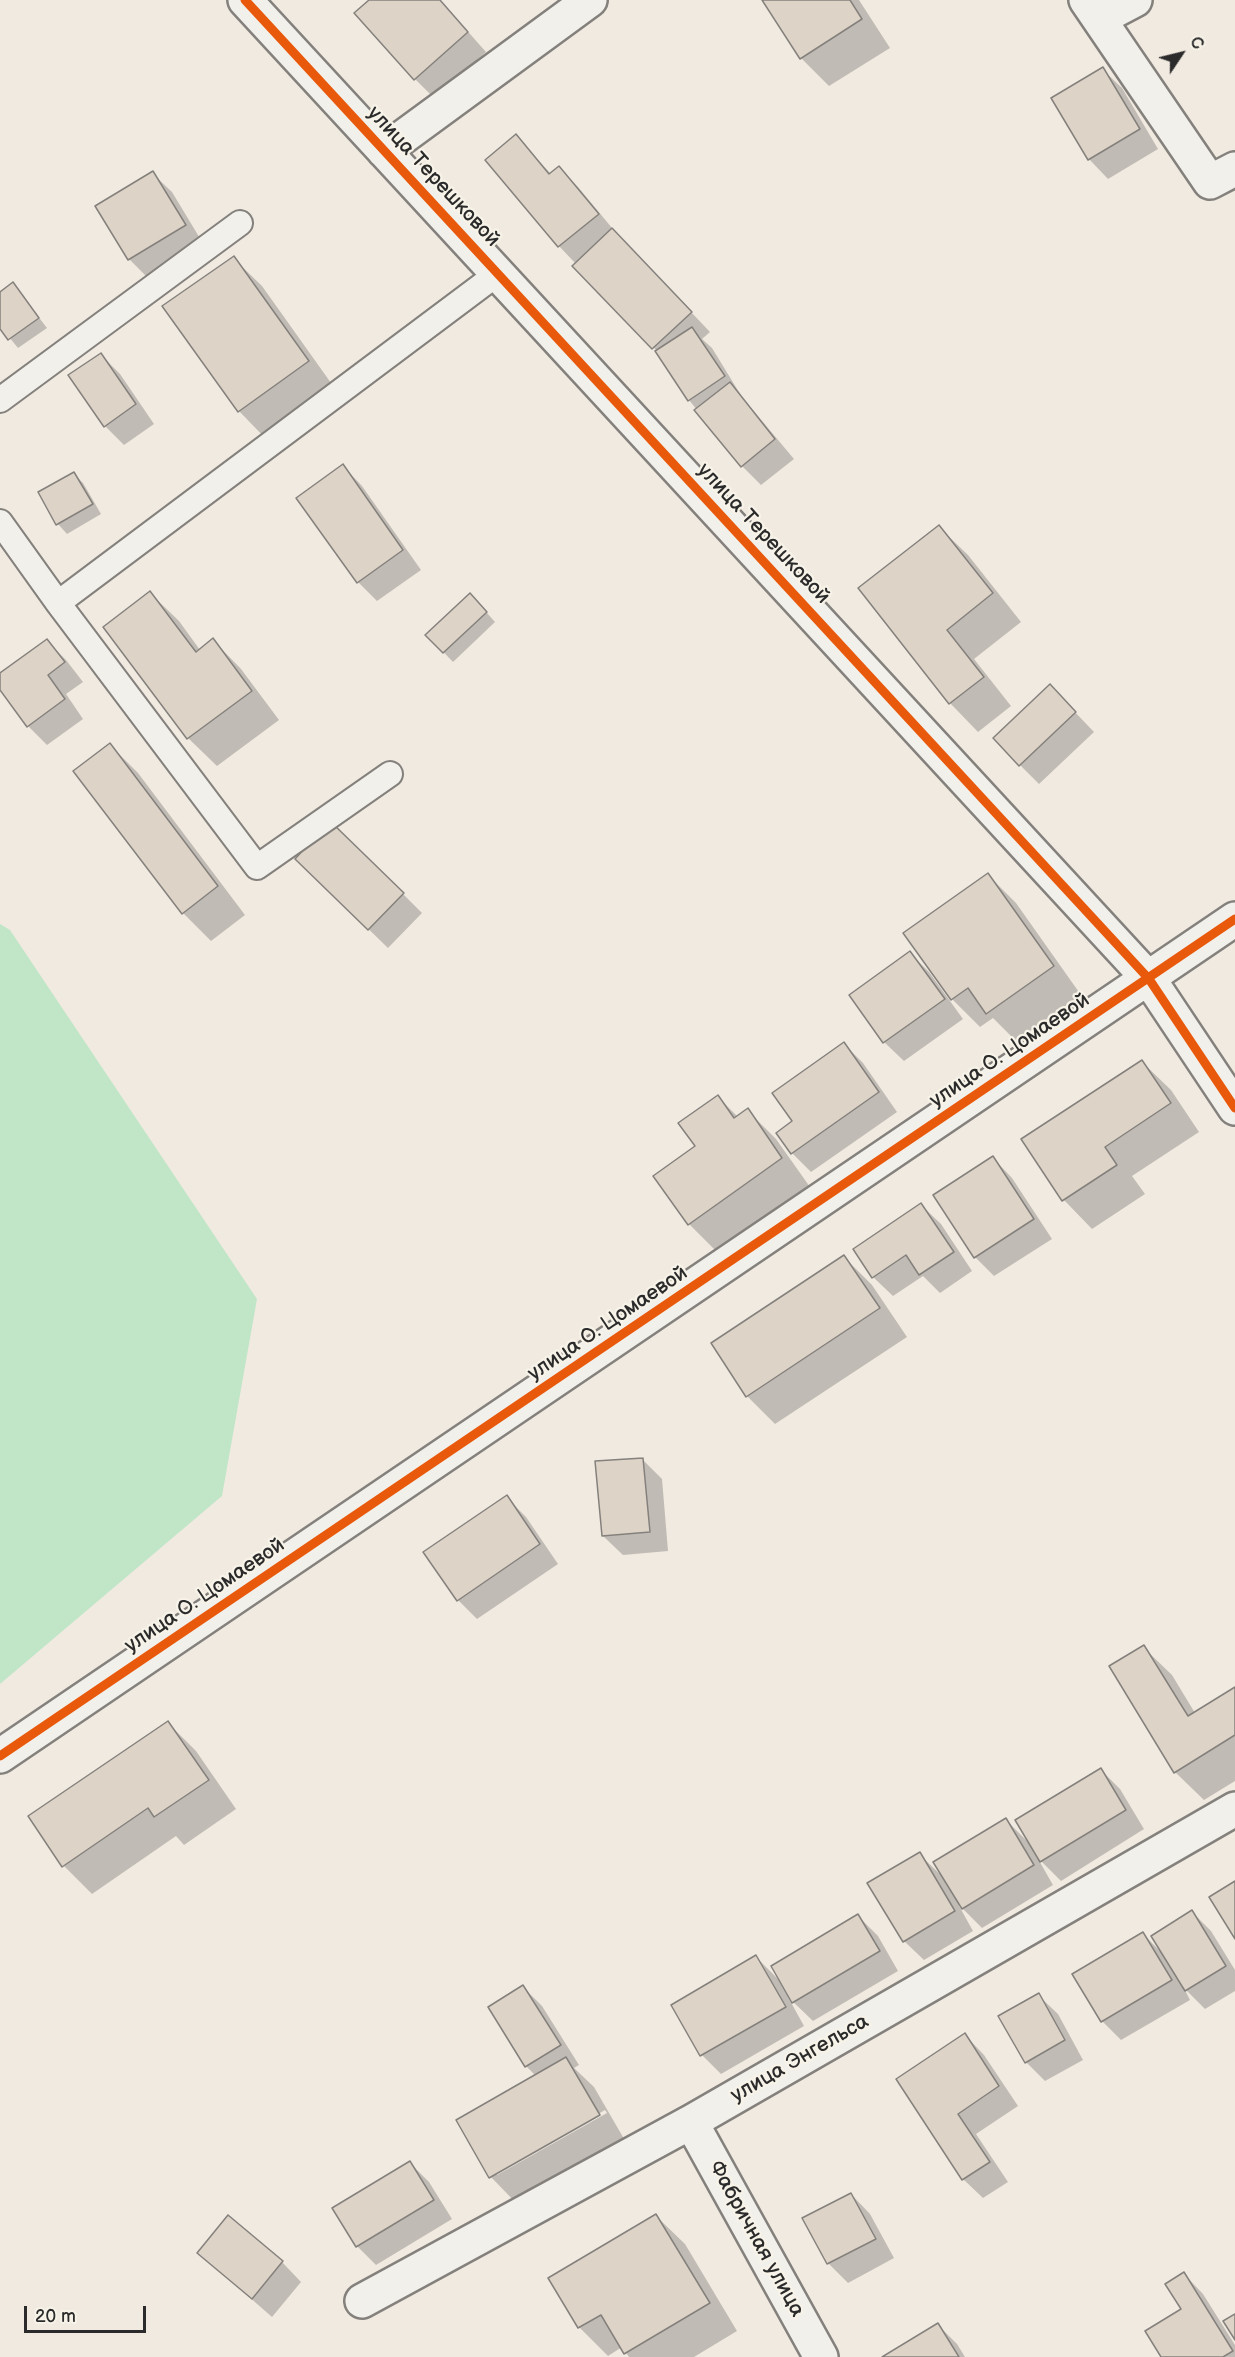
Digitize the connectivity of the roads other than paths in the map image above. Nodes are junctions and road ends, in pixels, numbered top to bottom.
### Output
1 (245, 0) edge
2 (590, 0) edge
3 (1135, 0) edge
4 (1092, 10) edge
5 (384, 151) junction
6 (1235, 169) edge
7 (240, 223) dead end
8 (497, 273) junction
9 (0, 400) edge
10 (0, 522) edge
11 (58, 603) junction
12 (390, 774) dead end
13 (1235, 919) edge
14 (1149, 979) junction
15 (1235, 1108) edge
16 (0, 1756) edge
17 (1235, 1809) edge
18 (691, 2122) junction
19 (362, 2301) dead end
20 (821, 2357) edge

1 - 5 street, улица Терешковой
2 - 5 street
3 - 4 street
4 - 6 street
5 - 8 street, улица Терешковой
7 - 9 lane
8 - 11 lane
8 - 14 street, улица Терешковой
10 - 11 lane
11 - 12 lane
13 - 14 street, улица О. Цомаевой
14 - 15 street, улица Терешковой
14 - 16 street, улица О. Цомаевой
17 - 18 street, улица Энгельса
18 - 19 street, улица Энгельса
18 - 20 street, Фабричная улица

